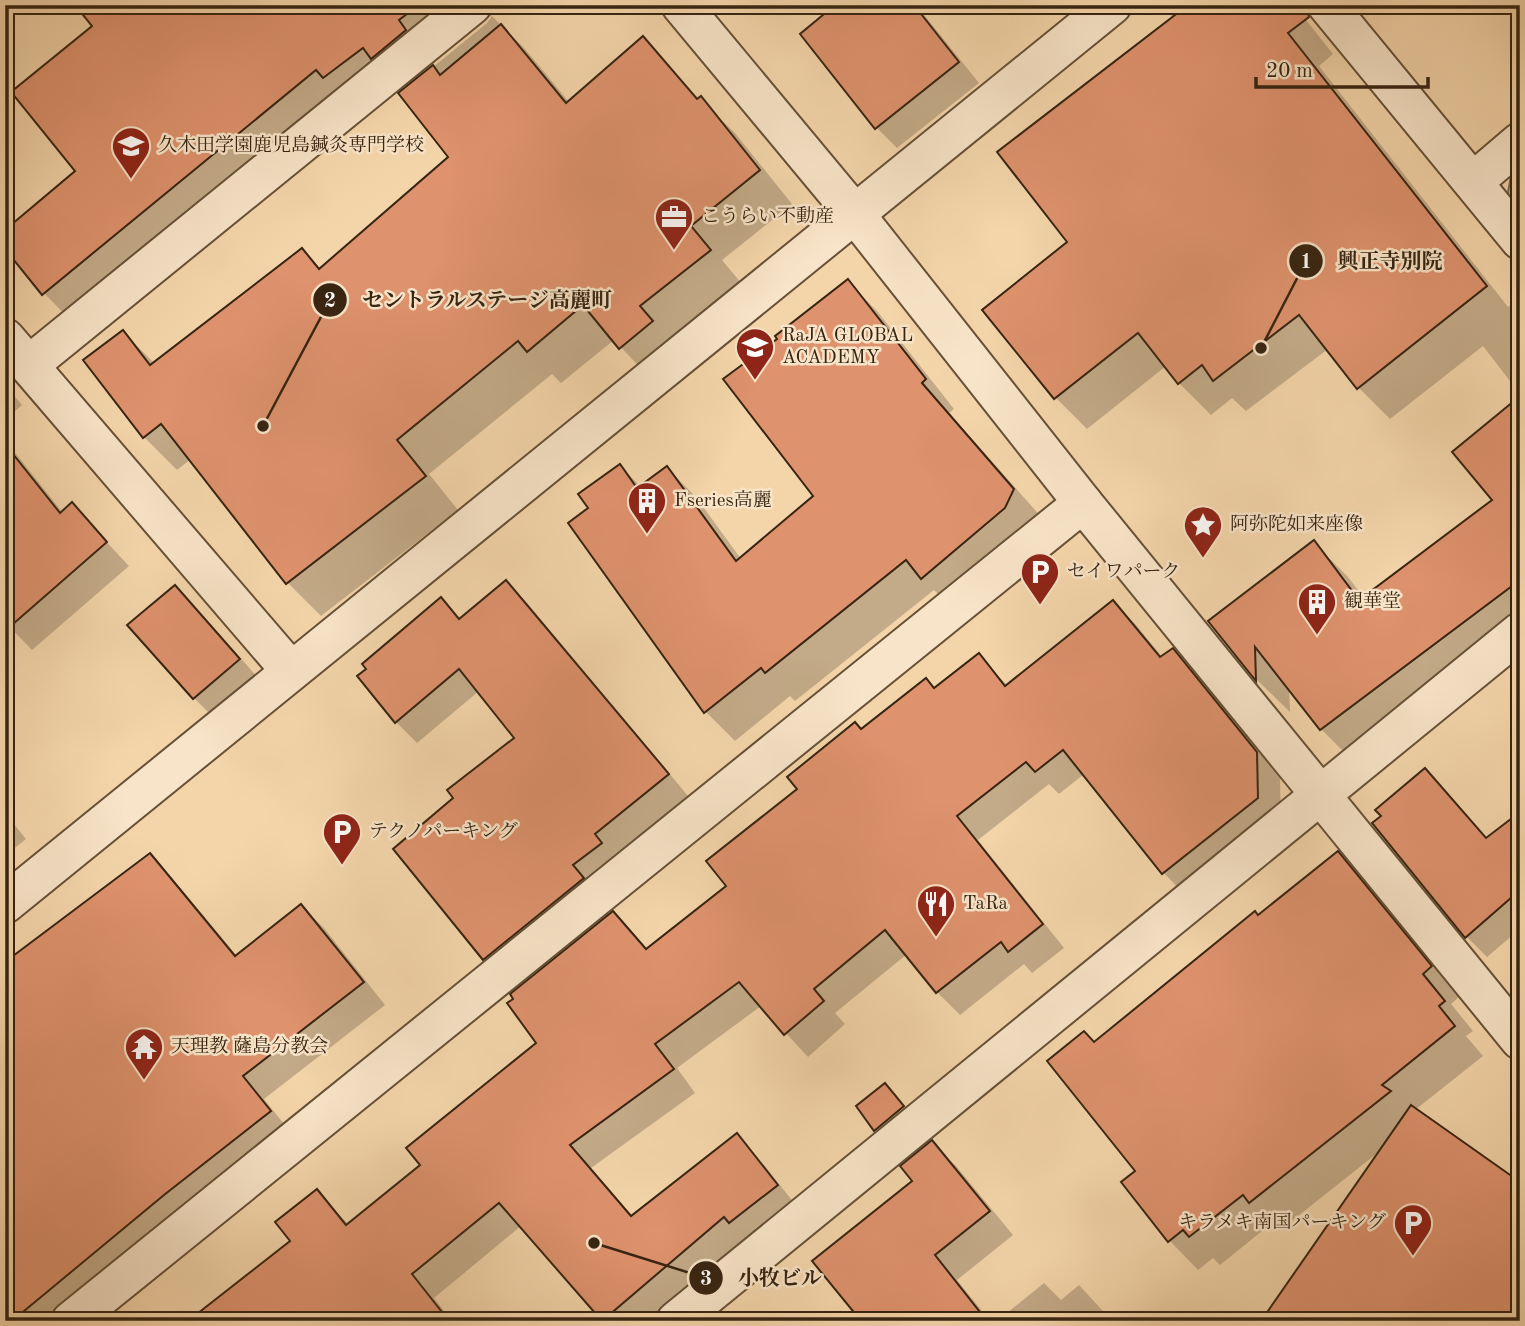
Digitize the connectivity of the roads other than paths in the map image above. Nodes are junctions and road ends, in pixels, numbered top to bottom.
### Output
1 (472, 5) edge
2 (681, 5) edge
3 (1112, 5) edge
4 (1327, 5) edge
5 (1520, 142) edge
6 (1473, 182) junction
7 (854, 213) junction
8 (1520, 240) edge
9 (17, 352) edge
10 (1083, 503) junction
11 (1520, 632) edge
12 (291, 671) junction
13 (1322, 794) junction
14 (5, 904) edge
15 (1518, 1037) edge
16 (71, 1321) edge
17 (676, 1321) edge

1 - 9 street
2 - 7 street
3 - 7 street
4 - 6 street
5 - 6 street
6 - 8 street
7 - 10 street
7 - 12 street
9 - 12 street
10 - 13 street
10 - 16 street
11 - 13 street
12 - 14 street
13 - 15 street
13 - 17 street

